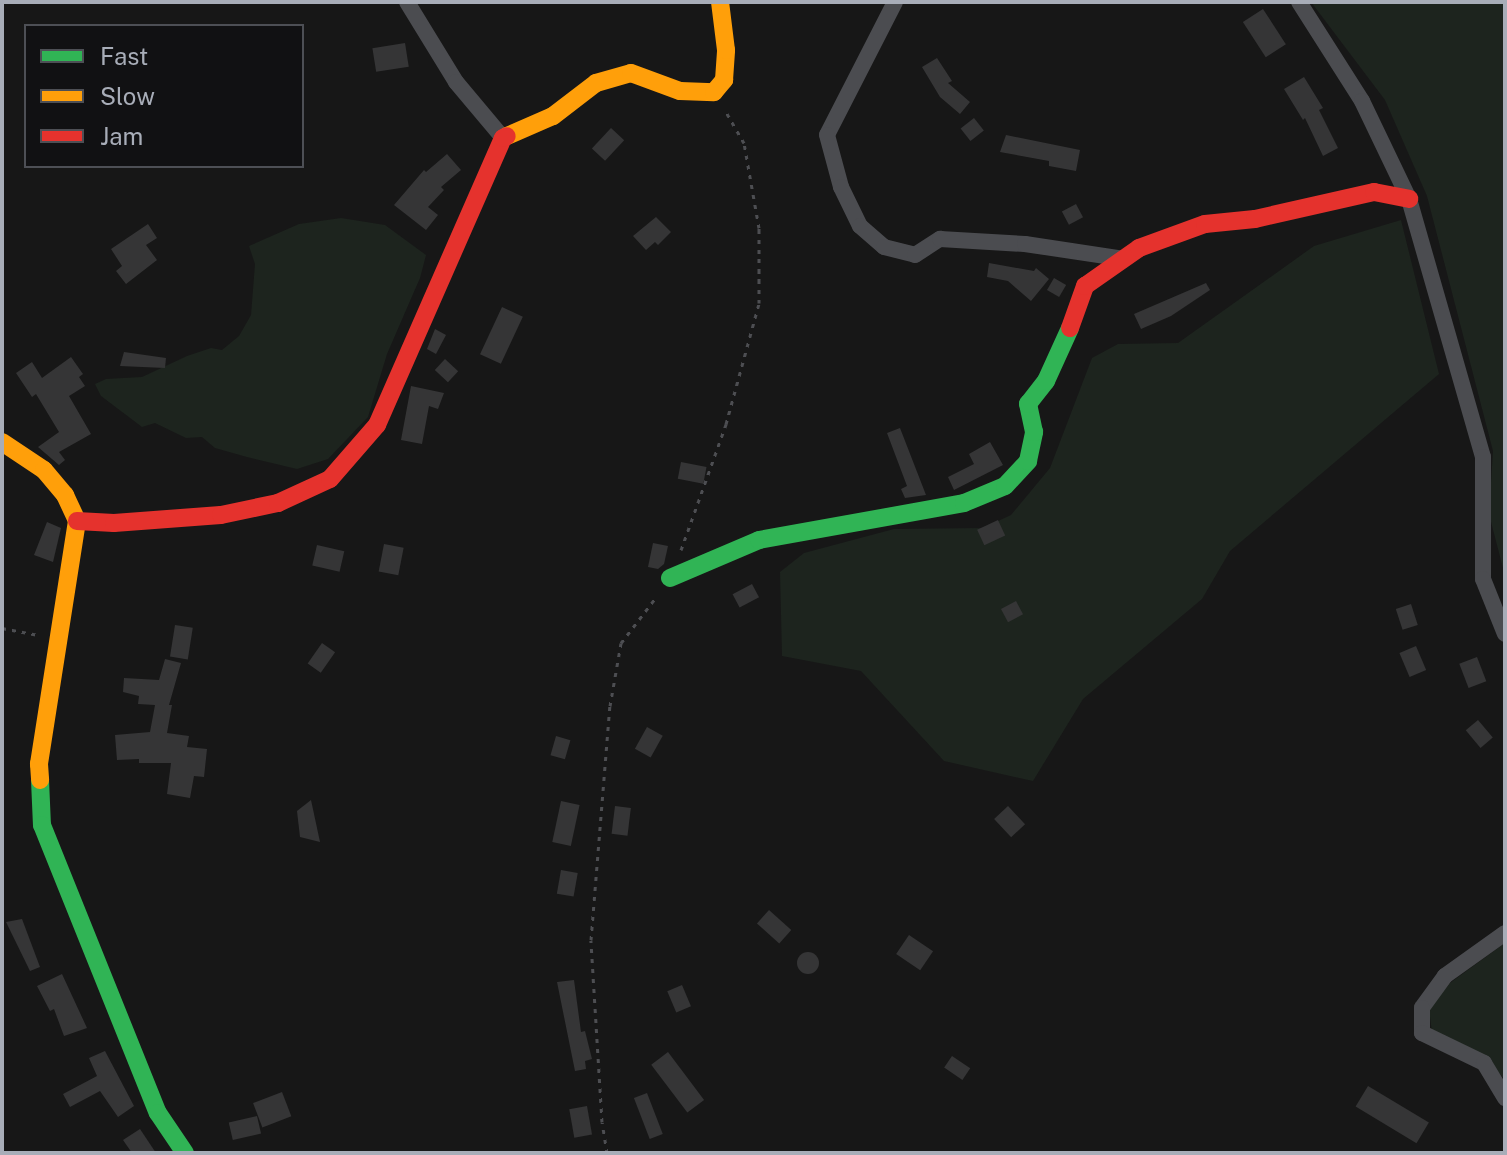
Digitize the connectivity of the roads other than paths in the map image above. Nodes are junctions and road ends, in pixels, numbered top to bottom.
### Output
1 (720, 2) edge
2 (895, 2) edge
3 (1299, 2) edge
4 (414, 5) edge
5 (503, 138) junction
6 (1409, 199) junction
7 (1124, 259) junction
8 (2, 442) edge
9 (77, 521) junction
10 (670, 578) road end
11 (1505, 634) edge
12 (1505, 933) edge
13 (1505, 1098) edge
14 (185, 1153) edge

1 - 5 street
2 - 7 street
3 - 6 street
4 - 5 street
5 - 9 street
6 - 7 street
6 - 11 street
7 - 10 street
8 - 9 street
9 - 14 street
12 - 13 street

